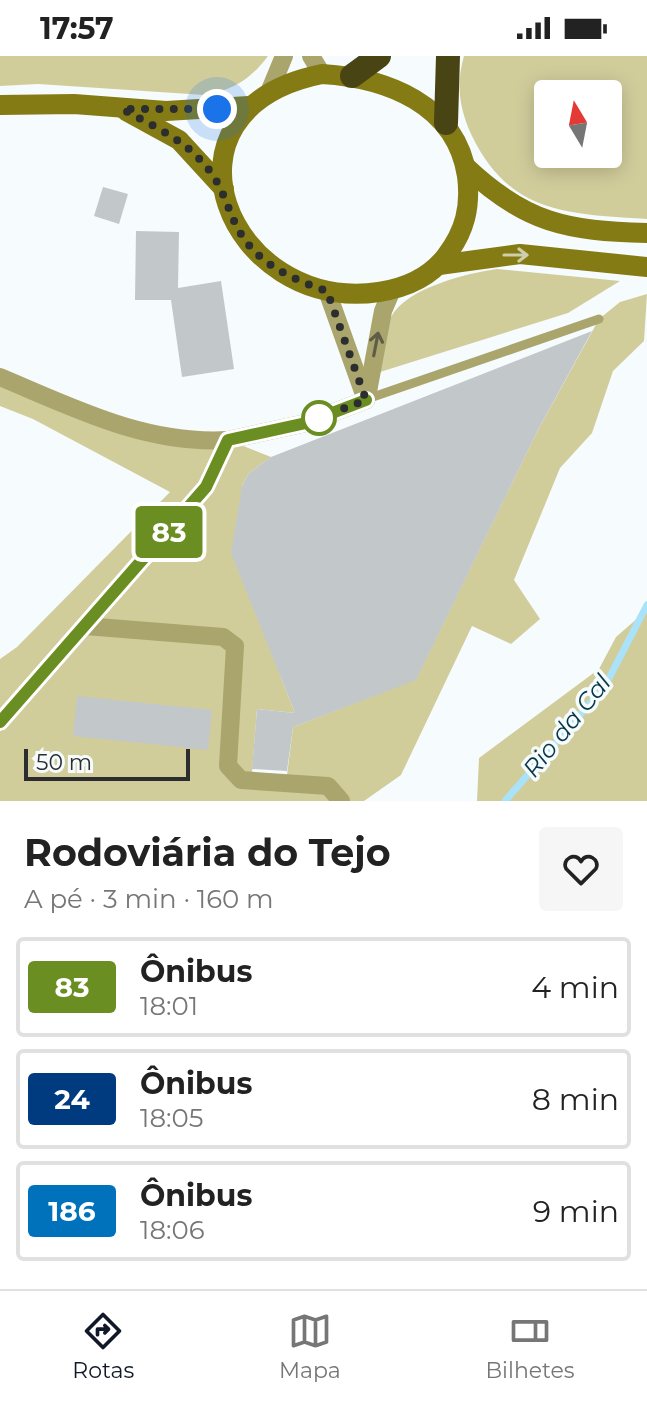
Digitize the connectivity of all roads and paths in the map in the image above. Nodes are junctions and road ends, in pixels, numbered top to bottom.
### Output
1 (284, 56) edge
2 (379, 56) edge
3 (448, 56) edge
4 (316, 65) edge
5 (352, 76) junction
6 (270, 90) junction
7 (0, 105) edge
8 (249, 106) junction
9 (122, 109) junction
10 (446, 123) junction
11 (466, 167) junction
12 (224, 189) junction
13 (647, 233) edge
14 (439, 265) junction
15 (647, 267) edge
16 (392, 290) junction
17 (327, 291) junction
18 (599, 319) dead end
19 (0, 377) edge
20 (366, 400) junction
21 (228, 440) junction
22 (85, 626) junction
23 (0, 722) edge
24 (341, 801) edge

1 - 6 street
2 - 5 highway
3 - 10 highway
4 - 5 main road
4 - 6 main road
5 - 10 main road
6 - 8 main road
7 - 9 main road
8 - 9 main road
8 - 12 main road
9 - 12 main road
10 - 11 main road
11 - 13 main road
11 - 14 main road
12 - 17 main road
14 -> 15 main road
14 - 16 main road
16 - 17 main road
20 -> 16 street
17 - 20 street
18 - 20 lane
19 - 21 street
20 - 21 street
21 - 22 street
22 - 23 street
22 - 24 street

